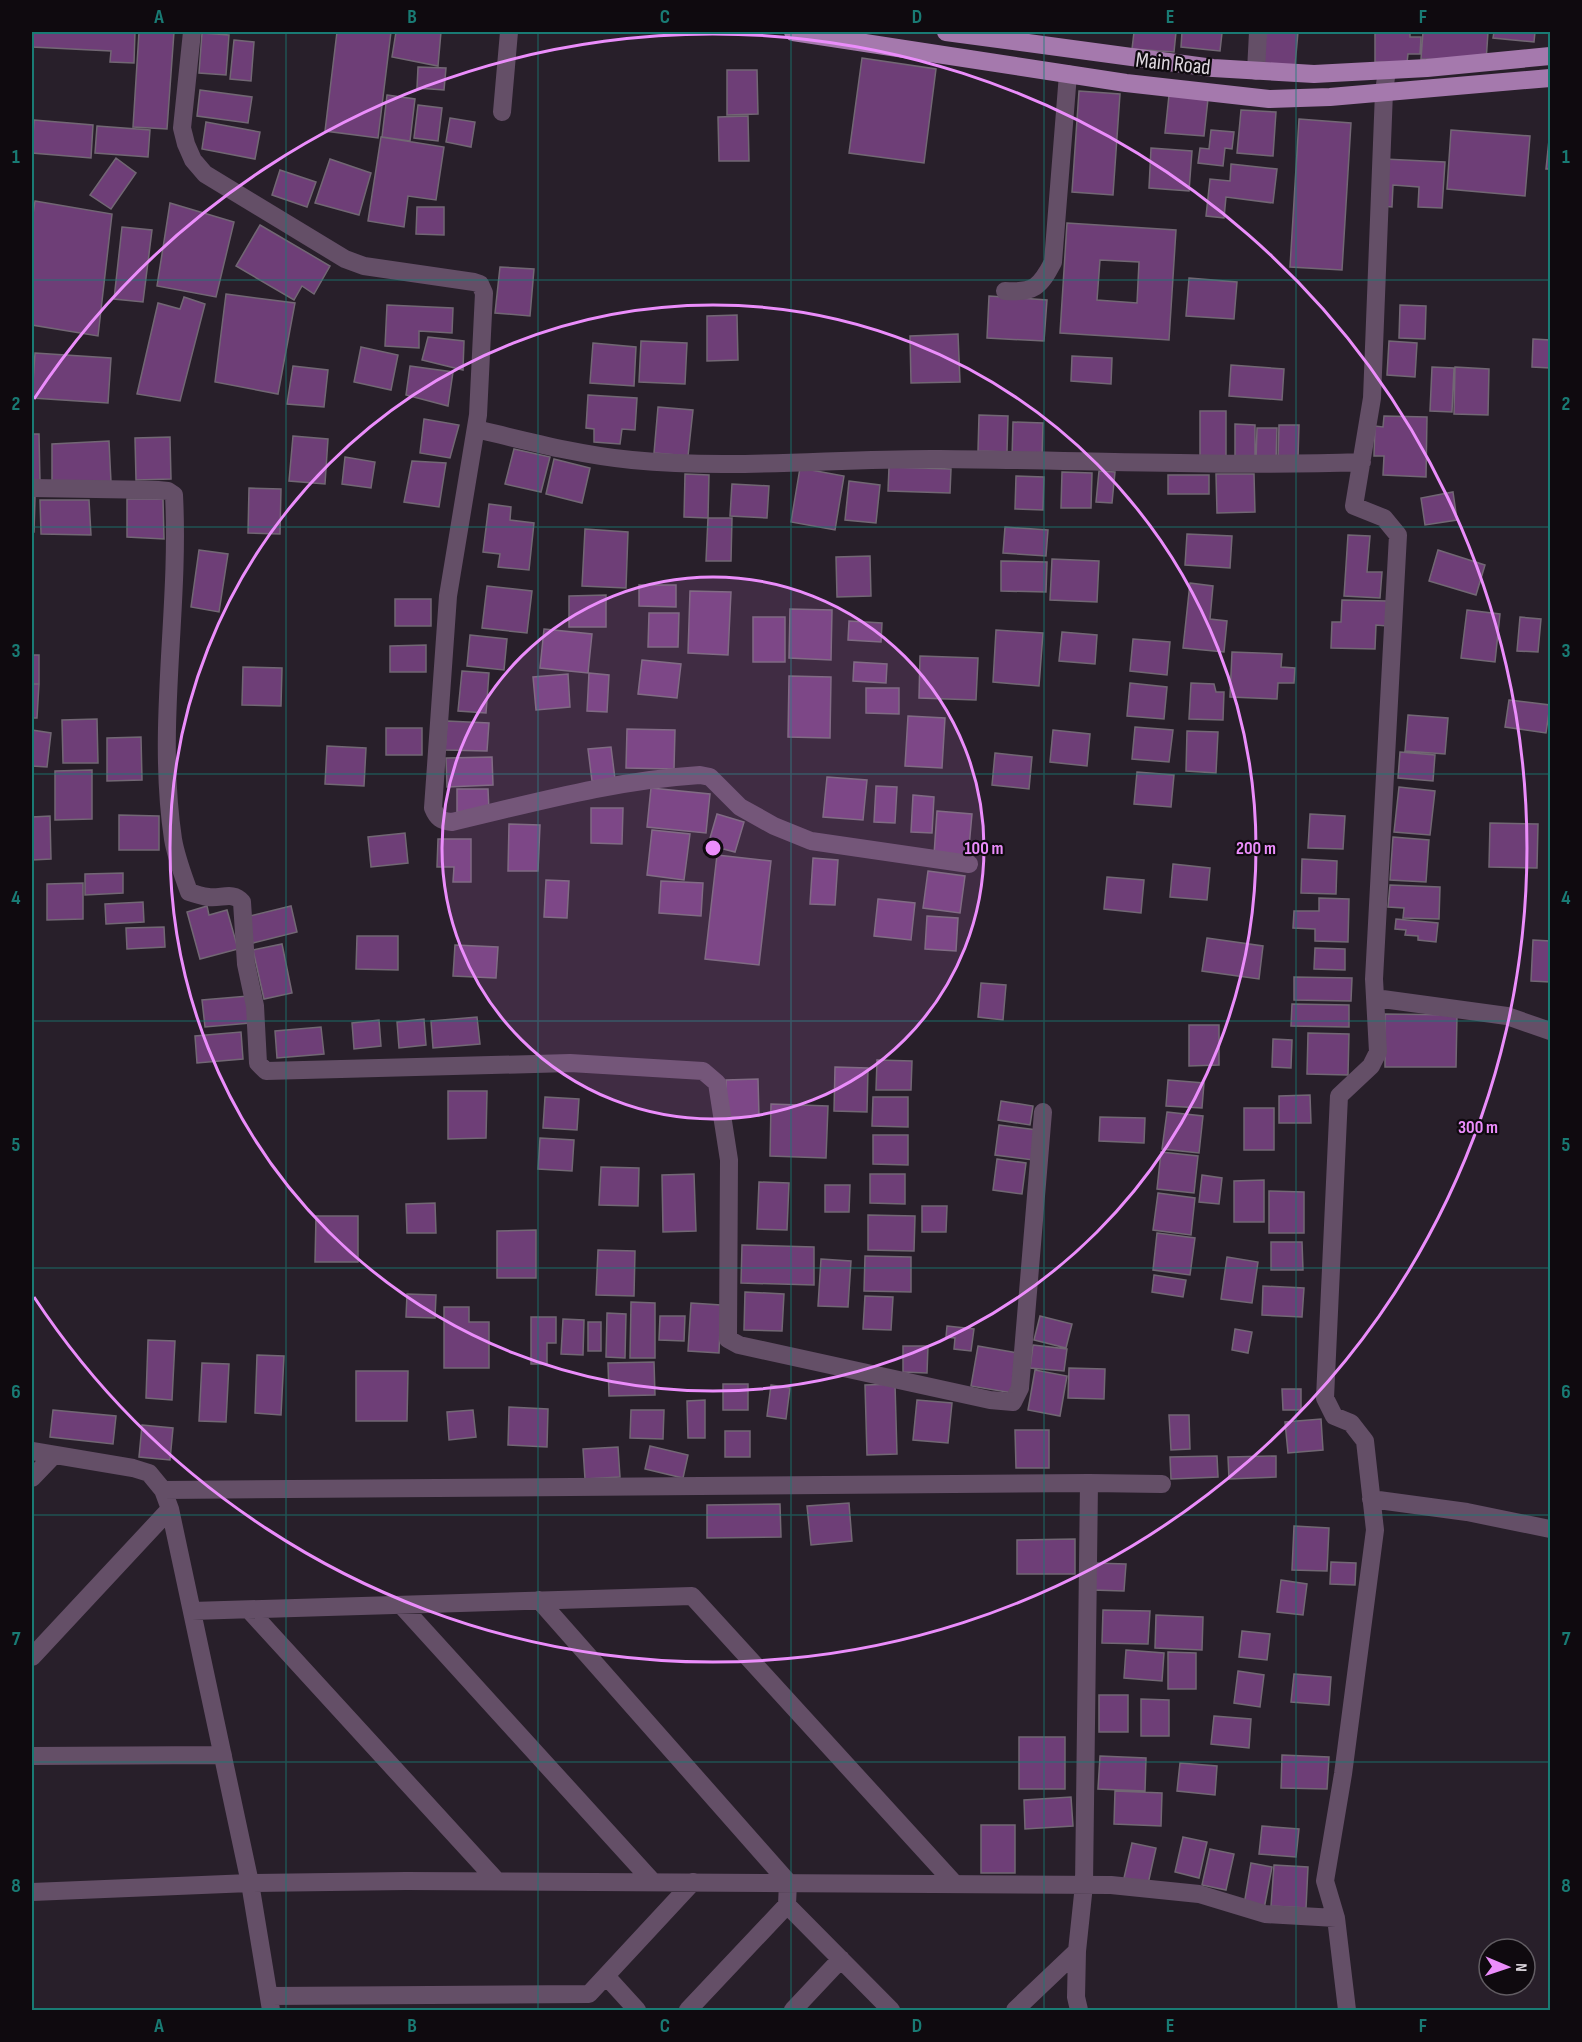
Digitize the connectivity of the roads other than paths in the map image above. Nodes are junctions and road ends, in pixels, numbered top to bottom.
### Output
1 (192, 32) edge
2 (509, 32) edge
3 (794, 32) edge
4 (946, 32) edge
5 (1258, 32) edge
6 (1551, 56) edge
7 (1387, 70) junction
8 (1256, 71) junction
9 (1068, 74) junction
10 (1551, 78) edge
11 (1384, 92) junction
12 (502, 112) dead end
13 (1005, 291) dead end
14 (476, 429) junction
15 (1362, 462) junction
16 (32, 488) edge
17 (969, 864) dead end
18 (1376, 998) junction
19 (1551, 1031) edge
20 (1043, 1112) dead end
21 (32, 1451) edge
22 (54, 1455) junction
23 (32, 1478) edge
24 (1089, 1483) junction
25 (1162, 1484) dead end
26 (163, 1490) junction
27 (1371, 1499) junction
28 (170, 1509) junction
29 (1551, 1529) edge
30 (539, 1600) junction
31 (401, 1605) junction
32 (249, 1610) junction
33 (192, 1611) junction
34 (32, 1657) edge
35 (223, 1755) junction
36 (32, 1756) edge
37 (497, 1881) junction
38 (652, 1882) junction
39 (693, 1882) junction
40 (788, 1882) junction
41 (250, 1883) junction
42 (955, 1884) junction
43 (1084, 1885) junction
44 (32, 1892) edge
45 (787, 1905) junction
46 (1336, 1918) junction
47 (1077, 1951) junction
48 (841, 1959) junction
49 (606, 1976) junction
50 (270, 2003) edge
51 (637, 2010) edge
52 (688, 2010) edge
53 (793, 2010) edge
54 (891, 2010) edge
55 (1015, 2010) edge
56 (1079, 2010) edge
57 (1347, 2010) edge

1 - 14 street
2 - 12 street
3 - 9 main road, Main Road
4 - 8 main road, Main Road
5 - 8 street
6 - 7 main road, Main Road
7 - 8 main road, Main Road
7 - 11 street
9 - 11 main road, Main Road
9 - 13 street
10 - 11 main road, Main Road
11 - 15 street
14 - 15 street
14 - 17 street
15 - 18 street
16 - 20 street
18 - 19 street
18 - 27 street
21 - 22 street
22 - 23 street
22 - 26 street
24 - 25 street
24 - 26 street
24 - 43 street
26 - 28 street
27 - 29 street
27 - 46 street
28 - 33 street
28 - 34 street
30 - 31 street
30 - 40 street
30 - 42 street
31 - 32 street
31 - 38 street
32 - 33 street
32 - 37 street
33 - 35 street
35 - 36 street
35 - 41 street
37 - 38 street
37 - 41 street
38 - 39 street
39 - 40 street
39 - 49 street
40 - 42 street
40 - 45 street
41 - 44 street
41 - 50 street
42 - 43 street
43 - 46 street
43 - 47 street
45 - 48 street
45 - 52 street
46 - 57 street
47 - 55 street
47 - 56 street
48 - 53 street
48 - 54 street
49 - 50 street
49 - 51 street

